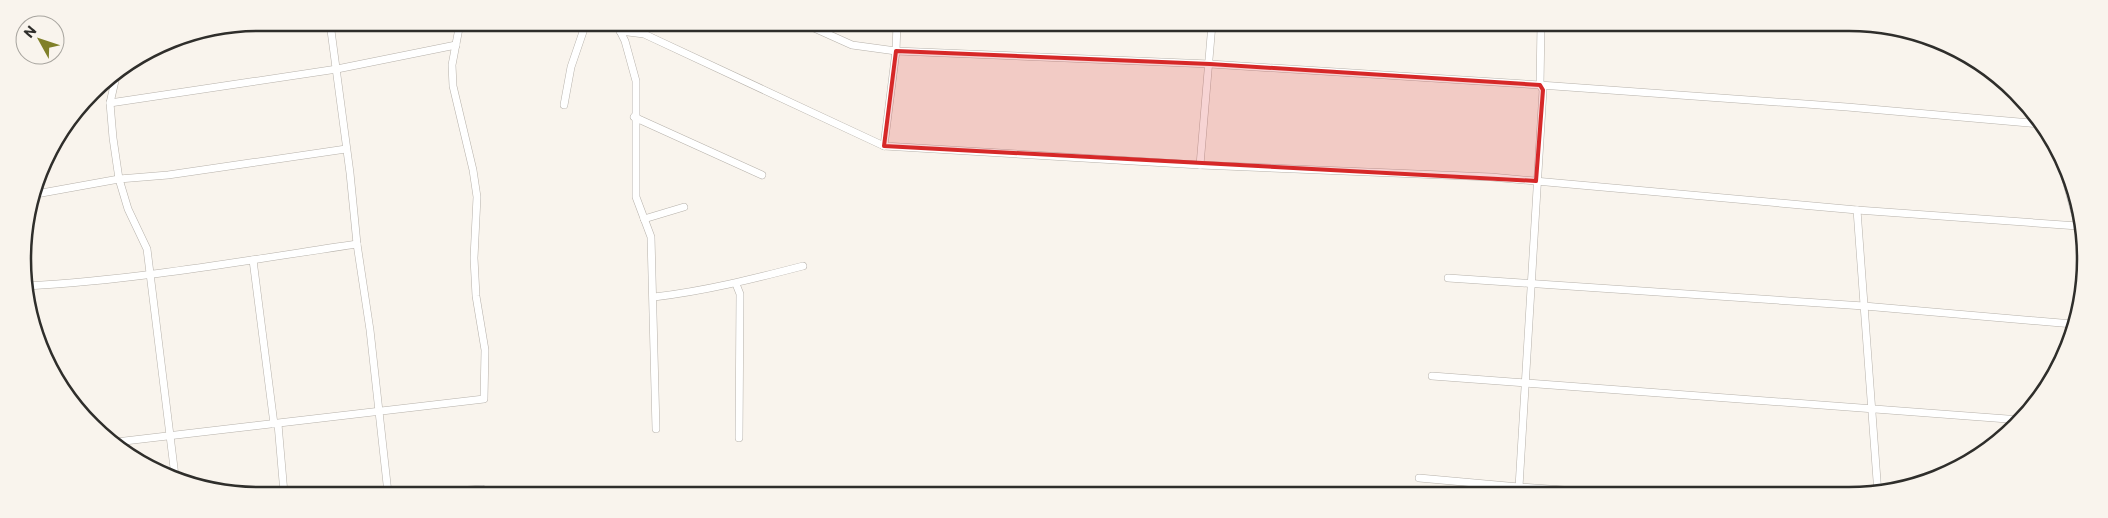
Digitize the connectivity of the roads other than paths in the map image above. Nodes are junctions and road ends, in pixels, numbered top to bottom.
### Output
1 (331, 31) edge
2 (459, 31) edge
3 (583, 31) edge
4 (620, 31) joint
5 (821, 31) edge
6 (897, 31) edge
7 (1212, 31) edge
8 (1541, 31) edge
9 (456, 45) junction
10 (896, 51) junction
11 (1210, 64) junction
12 (337, 69) junction
13 (115, 83) edge
14 (1540, 85) junction
15 (110, 103) junction
16 (564, 105) dead end
17 (634, 117) junction
18 (2032, 123) edge
19 (884, 146) junction
20 (346, 149) junction
21 (1200, 165) junction
22 (762, 175) dead end
23 (119, 179) junction
24 (1536, 182) junction
25 (41, 193) edge
26 (684, 207) dead end
27 (1857, 210) junction
28 (644, 219) junction
29 (2075, 229) edge
30 (357, 244) junction
31 (252, 260) junction
32 (802, 266) dead end
33 (150, 275) junction
34 (1448, 278) dead end
35 (736, 284) junction
36 (1533, 284) junction
37 (33, 286) edge
38 (654, 297) junction
39 (1864, 306) junction
40 (2067, 324) edge
41 (1432, 376) dead end
42 (1526, 383) junction
43 (1872, 410) junction
44 (379, 412) junction
45 (2011, 419) edge
46 (276, 424) junction
47 (656, 428) dead end
48 (170, 437) junction
49 (739, 438) dead end
50 (122, 441) edge
51 (174, 470) edge
52 (1419, 478) dead end
53 (1877, 485) edge
54 (283, 487) edge
55 (387, 487) edge
56 (1520, 487) joint

1 - 12 street
2 - 9 street
3 - 16 street
4 - 17 street
4 - 19 street
5 - 10 street
6 - 10 street
7 - 11 street
8 - 14 street
9 - 12 street
9 - 44 street
10 - 11 street
10 - 19 street
11 - 14 street
11 - 21 street
12 - 15 street
12 - 20 street
13 - 15 street
14 - 18 street
14 - 24 street
15 - 23 street
17 - 22 street
17 - 28 street
19 - 21 street
20 - 23 street
20 - 30 street
21 - 24 street
23 - 25 street
23 - 33 street
24 - 27 street
24 - 36 street
26 - 28 street
27 - 29 street
27 - 39 street
28 - 38 street
30 - 31 street
30 - 44 street
31 - 33 street
31 - 46 street
32 - 35 street
33 - 37 street
33 - 48 street
34 - 36 street
35 - 38 street
35 - 49 street
36 - 39 street
36 - 42 street
38 - 47 street
39 - 40 street
39 - 43 street
41 - 42 street
42 - 43 street
42 - 56 street
43 - 45 street
43 - 53 street
44 - 46 street
44 - 55 street
46 - 48 street
46 - 54 street
48 - 50 street
48 - 51 street
52 - 56 street

